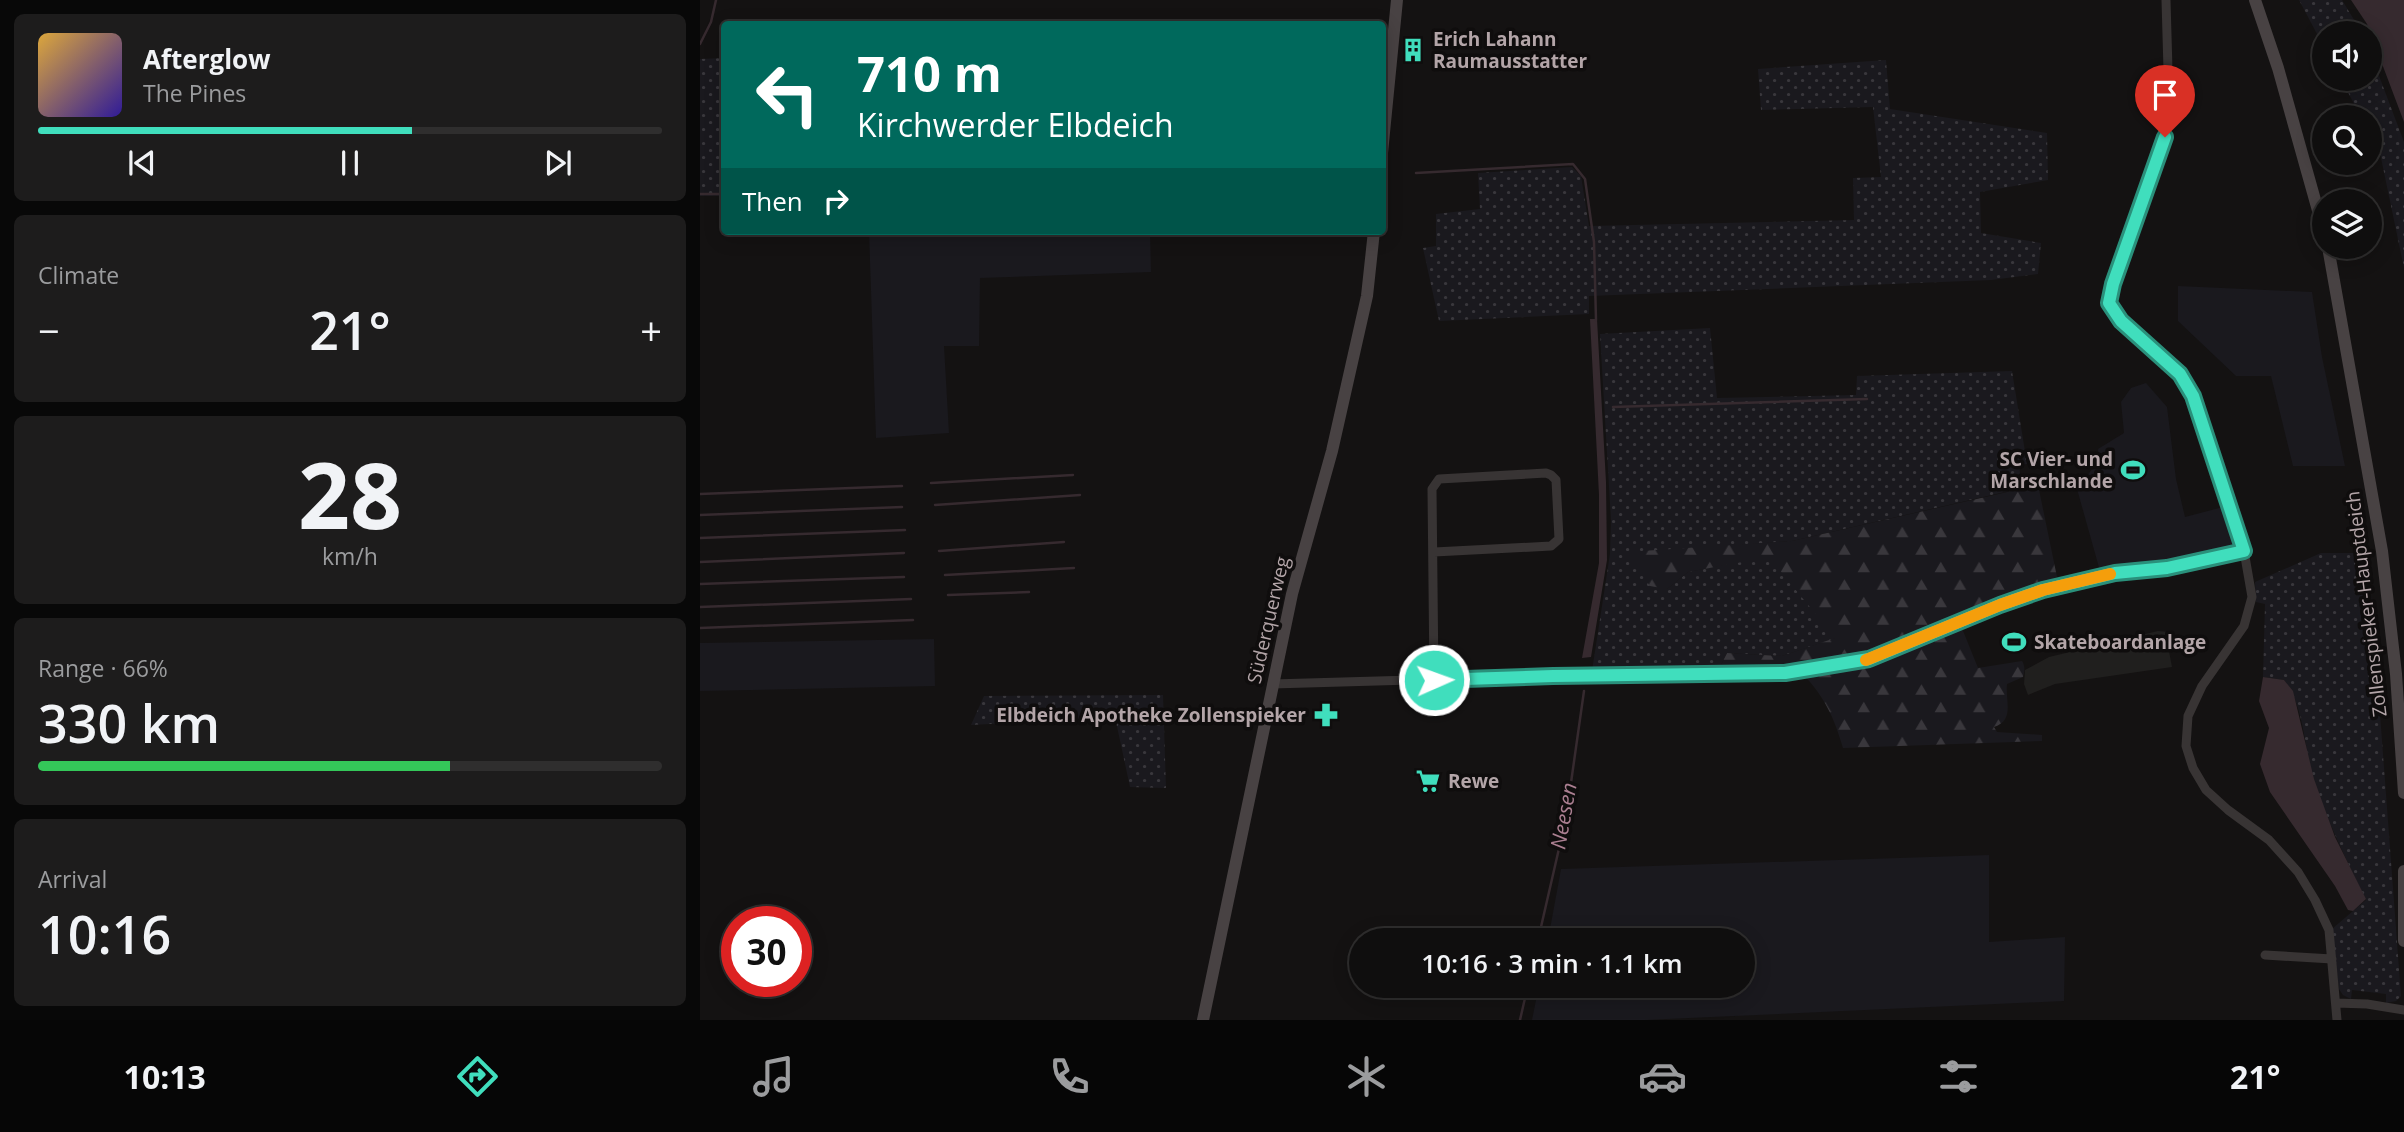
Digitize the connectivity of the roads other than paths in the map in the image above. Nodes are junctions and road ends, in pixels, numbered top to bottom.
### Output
1 (1397, 0) edge
2 (2166, 0) edge
3 (2255, 0) edge
4 (1386, 112) edge
5 (2312, 189) edge
6 (1374, 235) edge
7 (2330, 259) edge
8 (2244, 551) junction
9 (1434, 552) junction
10 (1434, 680) junction
11 (1272, 684) junction
12 (2404, 793) edge
13 (2404, 871) edge
14 (2404, 941) edge
15 (2265, 955) dead end
16 (2332, 959) junction
17 (2336, 1003) junction
18 (2404, 1010) edge
19 (1203, 1020) edge
20 (2337, 1020) edge

1 - 4 street
2 - 8 street
3 - 5 street
6 - 11 street, Süderquerweg
7 - 12 street, Zollenspieker-Hauptdeich
8 - 10 street
8 - 16 street
9 - 9 street
9 - 10 street
10 - 11 street
11 - 19 street, Süderquerweg
13 - 14 street
15 - 16 street
16 - 17 street
17 - 18 street
17 - 20 street

